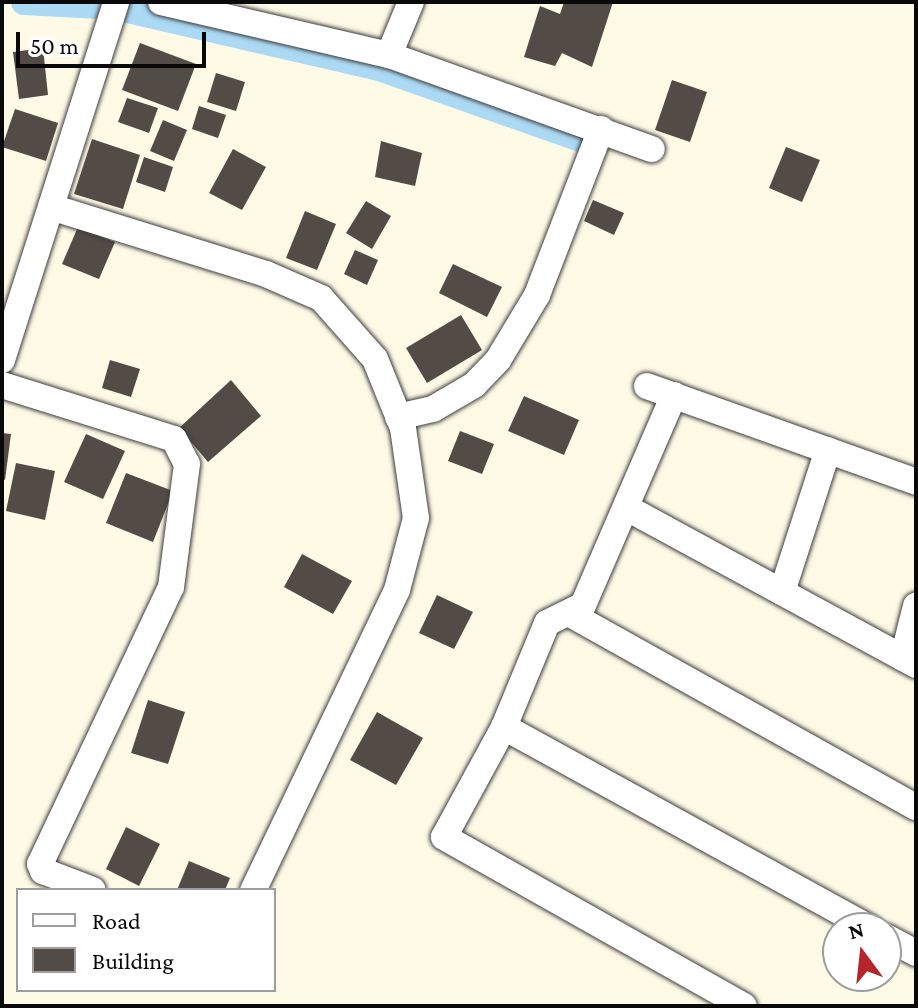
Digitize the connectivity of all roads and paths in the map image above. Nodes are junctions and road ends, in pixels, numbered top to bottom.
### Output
1 (116, 2) edge
2 (161, 2) edge
3 (411, 2) edge
4 (389, 55) junction
5 (601, 129) junction
6 (652, 149) dead end
7 (51, 207) junction
8 (2, 360) edge
9 (2, 385) edge
10 (647, 386) dead end
11 (674, 395) junction
12 (398, 417) junction
13 (828, 450) junction
14 (916, 482) edge
15 (627, 508) junction
16 (782, 592) junction
17 (916, 606) edge
18 (570, 614) junction
19 (910, 662) edge
20 (504, 727) junction
21 (916, 807) edge
22 (88, 888) edge
23 (254, 888) edge
24 (841, 912) edge
25 (744, 1006) edge

1 - 7 street
2 - 4 street
3 - 4 street
4 - 5 street
5 - 6 street
5 - 12 street
7 - 8 street
7 - 12 street
9 - 22 street
10 - 11 street
11 - 13 street
11 - 15 street
12 - 23 street
13 - 14 street
13 - 16 street
15 - 16 street
15 - 18 street
16 - 19 street
17 - 19 street
18 - 20 street
18 - 21 street
20 - 24 street
20 - 25 street

